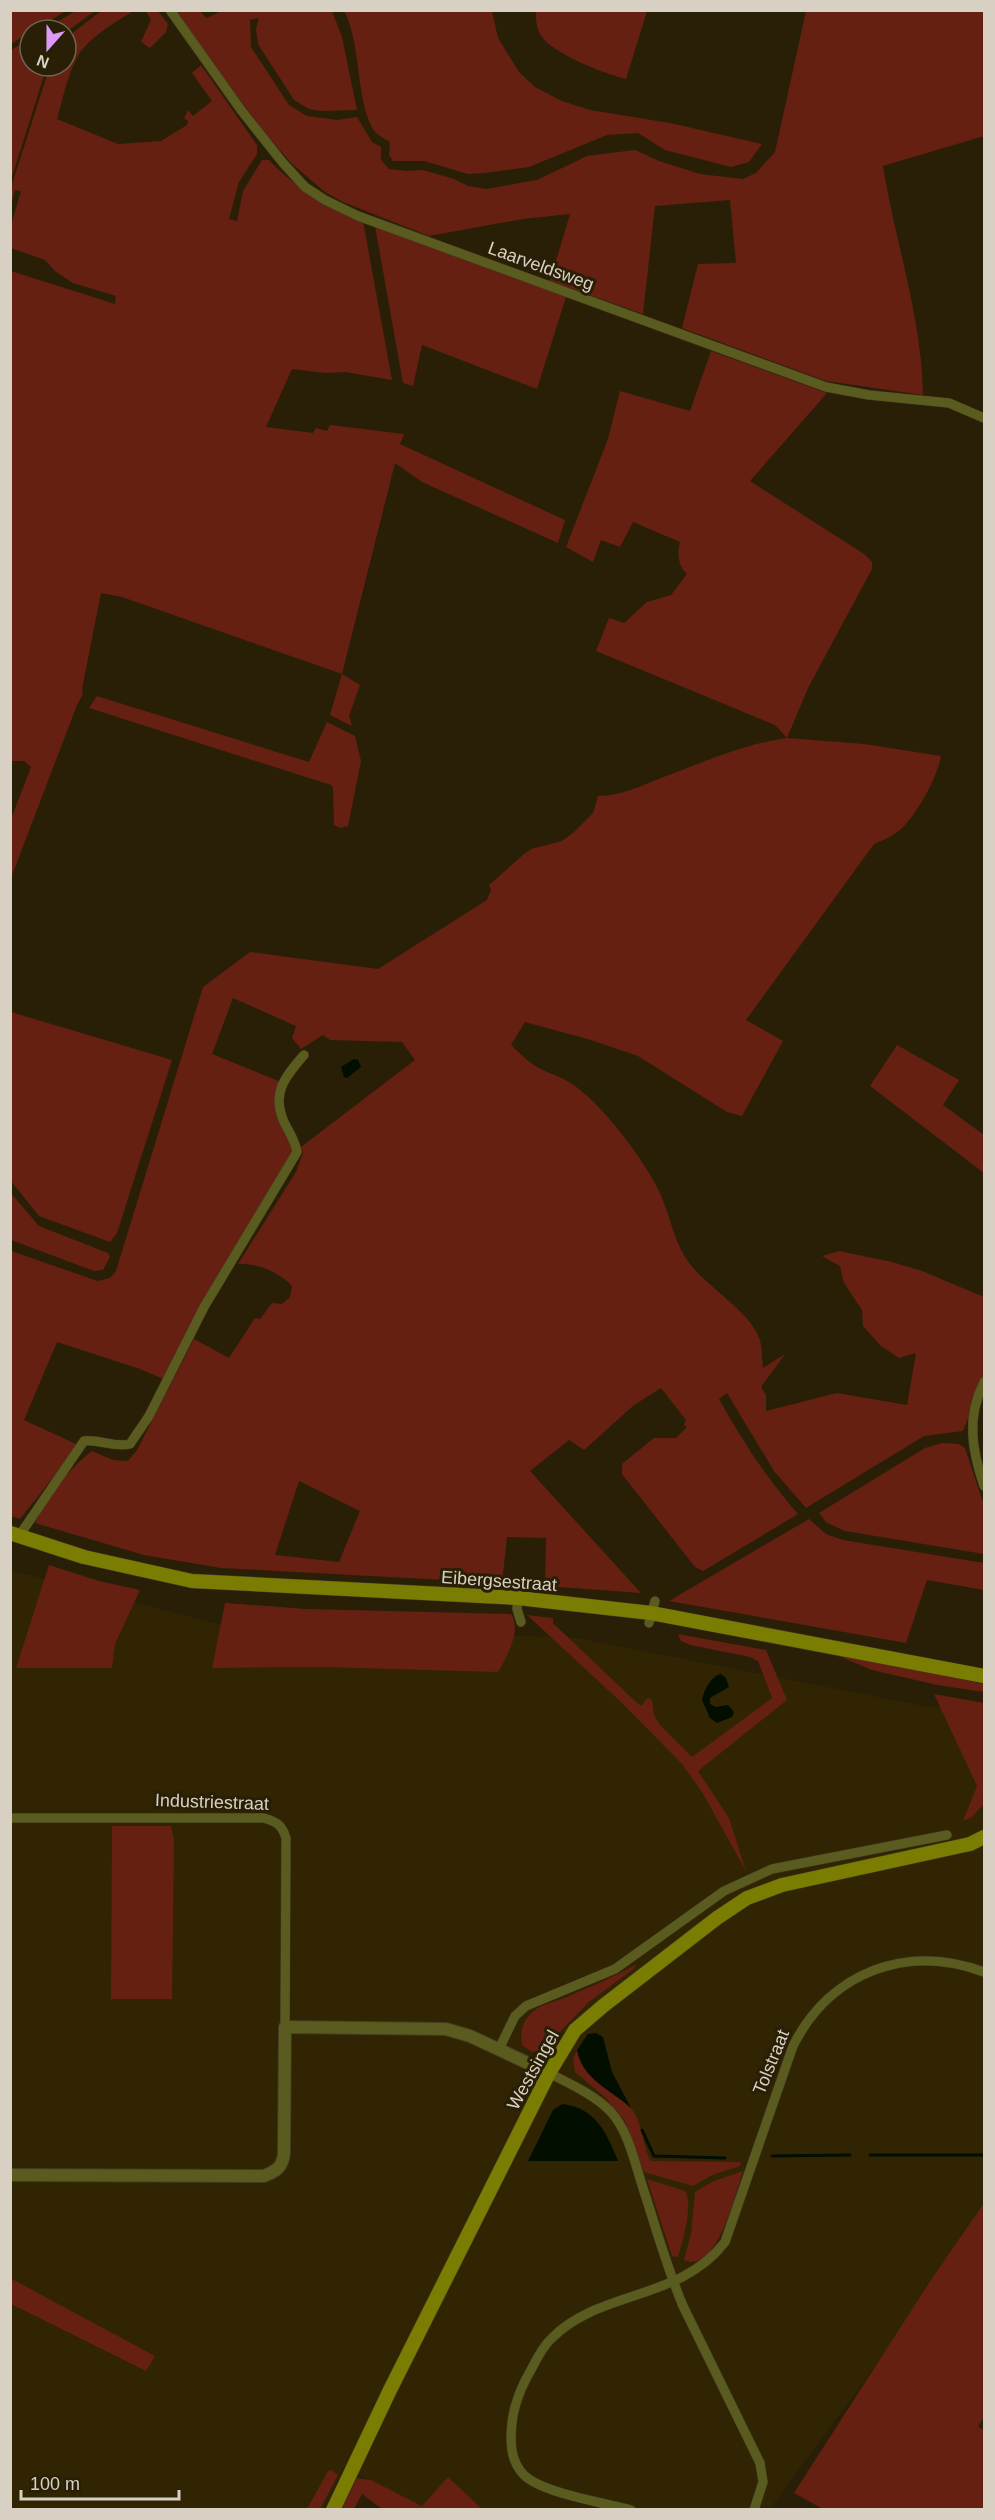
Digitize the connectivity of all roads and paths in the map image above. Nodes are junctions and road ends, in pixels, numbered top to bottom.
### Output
1 (170, 10) edge
2 (984, 418) edge
3 (304, 1056) dead end
4 (984, 1382) edge
5 (984, 1486) edge
6 (15, 1534) edge
7 (518, 1592) junction
8 (521, 1622) dead end
9 (984, 1676) edge
10 (10, 1818) edge
11 (947, 1835) dead end
12 (984, 1837) edge
13 (984, 1971) edge
14 (285, 2027) junction
15 (500, 2049) junction
16 (549, 2073) junction
17 (10, 2175) edge
18 (673, 2282) junction
19 (333, 2510) edge
20 (631, 2510) edge
21 (754, 2510) edge

1 - 2 street, Laarveldsweg
3 - 6 street
4 - 5 street
6 - 7 main road, Eibergsestraat
7 - 8 street
7 - 9 main road, Eibergsestraat
10 - 14 street, Industriestraat
11 - 15 street, Westsingel
12 - 16 main road, Westsingel
13 - 18 street, Tolstraat
14 - 15 street
14 - 17 street, Industriestraat
15 - 16 street
16 - 18 street
16 - 19 main road, Westsingel
18 - 20 street, Tolstraat
18 - 21 street

